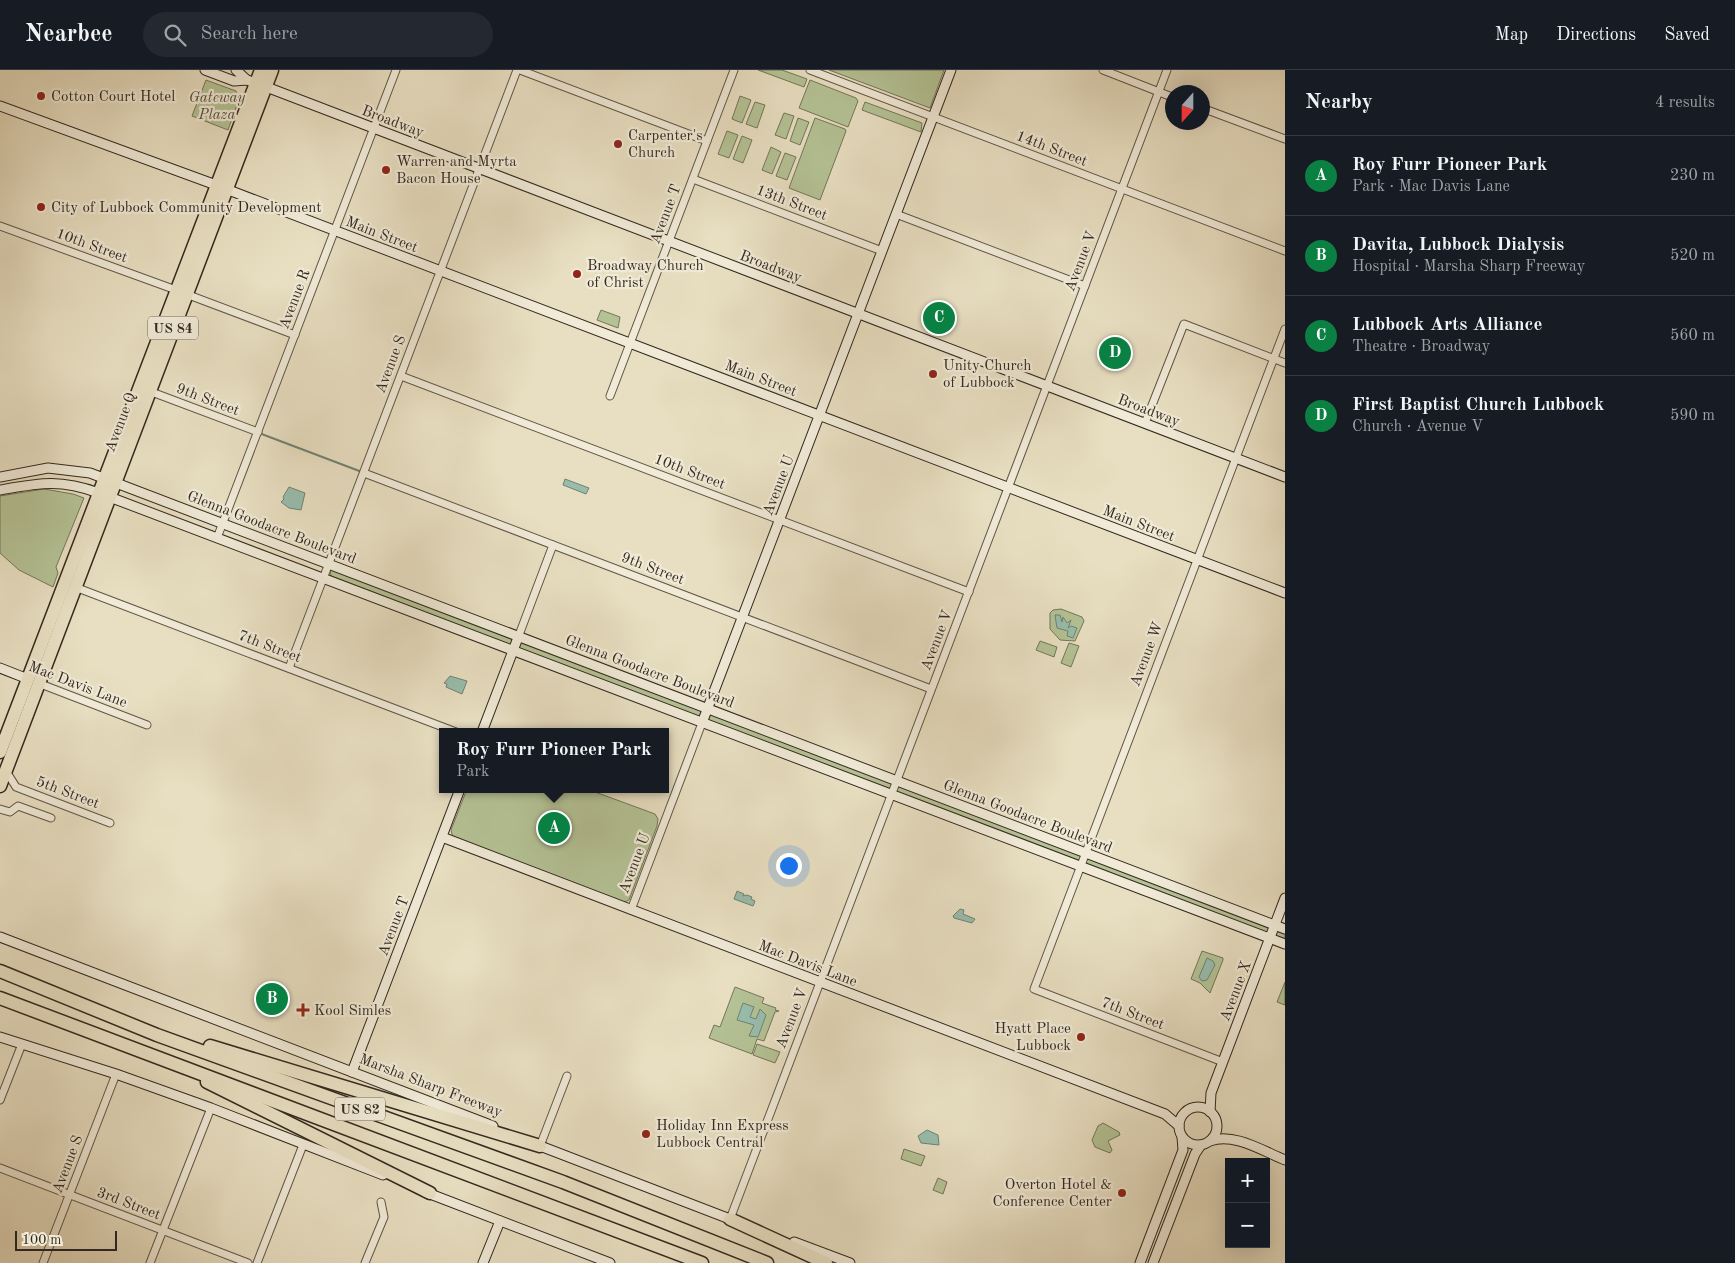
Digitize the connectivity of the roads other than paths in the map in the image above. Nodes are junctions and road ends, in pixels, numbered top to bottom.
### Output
1 (205, 70) edge
2 (236, 70) edge
3 (261, 70) edge
4 (272, 70) edge
5 (396, 70) edge
6 (519, 70) edge
7 (734, 70) edge
8 (810, 70) edge
9 (952, 70) edge
10 (1103, 70) edge
11 (1167, 70) edge
12 (256, 83) junction
13 (1159, 91) junction
14 (1165, 93) edge
15 (0, 106) edge
16 (1210, 111) edge
17 (934, 117) junction
18 (374, 129) junction
19 (1285, 139) edge
20 (707, 142) junction
21 (479, 169) junction
22 (693, 179) junction
23 (221, 187) junction
24 (1122, 189) junction
25 (896, 214) junction
26 (0, 226) edge
27 (335, 231) junction
28 (669, 241) junction
29 (882, 251) junction
30 (1285, 251) edge
31 (440, 271) junction
32 (1085, 286) junction
33 (181, 292) junction
34 (858, 314) junction
35 (1285, 329) edge
36 (295, 335) junction
37 (630, 343) junction
38 (1274, 358) junction
39 (1285, 362) edge
40 (401, 376) junction
41 (1047, 386) junction
42 (149, 391) junction
43 (610, 396) dead end
44 (820, 415) junction
45 (1145, 423) junction
46 (258, 432) junction
47 (1236, 458) junction
48 (364, 473) junction
49 (0, 477) edge
50 (1285, 477) edge
51 (110, 480) junction
52 (1008, 487) junction
53 (0, 490) edge
54 (104, 495) junction
55 (780, 520) junction
56 (223, 523) junction
57 (217, 538) junction
58 (553, 545) junction
59 (1197, 559) junction
60 (329, 563) junction
61 (324, 579) junction
62 (74, 587) junction
63 (969, 592) junction
64 (1285, 593) edge
65 (742, 617) junction
66 (519, 635) junction
67 (513, 651) junction
68 (0, 668) edge
69 (289, 668) junction
70 (33, 681) junction
71 (931, 690) junction
72 (708, 708) junction
73 (702, 722) junction
74 (147, 725) dead end
75 (446, 728) edge
76 (484, 728) edge
77 (0, 752) edge
78 (6, 771) junction
79 (897, 780) junction
80 (0, 786) edge
81 (16, 788) junction
82 (0, 791) edge
83 (459, 793) edge
84 (892, 794) junction
85 (0, 809) edge
86 (51, 818) dead end
87 (110, 823) dead end
88 (442, 838) junction
89 (1086, 852) junction
90 (1080, 866) junction
91 (1285, 898) edge
92 (630, 910) junction
93 (1275, 925) junction
94 (1285, 928) edge
95 (0, 937) edge
96 (1270, 938) junction
97 (1285, 944) edge
98 (0, 969) edge
99 (820, 983) junction
100 (1034, 989) joint
101 (0, 998) edge
102 (157, 1035) junction
103 (0, 1037) edge
104 (22, 1044) junction
105 (142, 1050) junction
106 (1223, 1062) junction
107 (352, 1072) junction
108 (116, 1074) junction
109 (567, 1076) dead end
110 (1211, 1093) junction
111 (0, 1100) edge
112 (211, 1108) junction
113 (1196, 1108) junction
114 (1210, 1112) junction
115 (1185, 1113) junction
116 (1165, 1114) junction
117 (1216, 1124) junction
118 (1179, 1126) junction
119 (1182, 1137) junction
120 (1231, 1139) junction
121 (1205, 1143) junction
122 (304, 1145) junction
123 (540, 1146) junction
124 (1285, 1160) edge
125 (0, 1168) edge
126 (430, 1193) junction
127 (69, 1194) junction
128 (381, 1202) dead end
129 (730, 1219) junction
130 (500, 1220) junction
131 (163, 1230) junction
132 (606, 1262) edge
133 (43, 1263) edge
134 (150, 1263) edge
135 (248, 1263) edge
136 (257, 1263) edge
137 (365, 1263) edge
138 (484, 1263) edge
139 (702, 1263) edge
140 (767, 1263) edge
141 (826, 1263) edge
142 (850, 1263) edge
143 (1140, 1263) edge
144 (1153, 1263) edge

1 - 12 street, Broadway
2 - 12 street, Broadway
3 - 12 highway, Avenue Q / US 84
4 - 12 highway, Avenue Q / US 84
5 - 18 street, Avenue R
6 - 20 street
6 - 21 street, Avenue S
7 - 20 street, Avenue T
8 - 17 street, 14th Street
9 - 17 street, Avenue U
10 - 13 street
11 - 13 street, Avenue V
12 - 18 street, Broadway
12 - 23 highway, Avenue Q / US 84
13 - 14 street
13 - 24 street, Avenue V
15 - 23 street, Main Street
16 - 19 street
17 - 24 street, 14th Street
17 - 25 street, Avenue U
18 - 21 street, Broadway
18 - 27 street, Avenue R
20 - 22 street, Avenue T
21 - 28 street, Broadway
21 - 31 street, Avenue S
22 - 28 street, Avenue T
22 - 29 street, 13th Street
23 - 27 street, Main Street
23 - 33 highway, Avenue Q / US 84
23 - 33 highway, Avenue Q / US 84
24 - 30 street, 14th Street
24 - 32 street, Avenue V
25 - 29 street, Avenue U
25 - 32 street
26 - 33 street, 10th Street
27 - 31 street, Main Street
27 - 36 street, Avenue R
28 - 34 street, Broadway
28 - 37 street, Avenue T
29 - 34 street, Avenue U
31 - 37 street, Main Street
31 - 40 street, Avenue S
32 - 41 street, Avenue V
33 - 36 street, 10th Street
33 - 42 highway, Avenue Q / US 84
33 - 51 highway, Avenue Q / US 84
34 - 41 street, Broadway
34 - 44 street, Avenue U
35 - 38 street, Avenue W
36 - 46 street, Avenue R
37 - 43 street, Avenue T
37 - 44 street, Main Street
38 - 39 street
38 - 45 street
38 - 47 street, Avenue W
40 - 48 street, Avenue S
40 - 55 street, 10th Street
41 - 45 street, Broadway
41 - 52 street, Avenue V
42 - 46 street, 9th Street
42 - 51 highway, Avenue Q / US 84
44 - 52 street, Main Street
44 - 55 street, Avenue U
45 - 47 street, Broadway
46 - 56 street, Avenue R
47 - 50 street, Broadway
47 - 59 street, Avenue W
48 - 58 street, 9th Street
48 - 60 street, Avenue S
49 - 51 street, Glenna Goodacre Boulevard
51 - 54 highway, Avenue Q / US 84
51 - 56 street, Glenna Goodacre Boulevard
52 - 59 street, Main Street
52 - 63 street, Avenue V
53 - 54 street, Glenna Goodacre Boulevard
54 - 57 street, Glenna Goodacre Boulevard
54 - 62 highway, Avenue Q / US 84
54 - 70 highway, Avenue Q / US 84
55 - 63 street, 10th Street
55 - 65 street, Avenue U
56 - 57 street, Avenue R
56 - 60 street, Glenna Goodacre Boulevard
57 - 61 street, Glenna Goodacre Boulevard
58 - 65 street, 9th Street
58 - 66 street
59 - 64 street, Main Street
59 - 89 street, Avenue W
60 - 61 street, Avenue S
60 - 66 street, Glenna Goodacre Boulevard
61 - 67 street, Glenna Goodacre Boulevard
61 - 69 street, Avenue S
62 - 69 street, 7th Street
62 - 70 highway, Avenue Q / US 84
63 - 71 street, Avenue V
65 - 71 street, 9th Street
65 - 72 street, Avenue U
66 - 67 street
66 - 72 street, Glenna Goodacre Boulevard
67 - 73 street, Glenna Goodacre Boulevard
67 - 76 street
68 - 70 street, Mac Davis Lane
69 - 75 street, 7th Street
70 - 74 street, Mac Davis Lane
70 - 77 highway, Avenue Q / US 84
70 - 78 highway, Avenue Q / US 84
71 - 79 street, Avenue V
72 - 73 street, Avenue U
72 - 79 street, Glenna Goodacre Boulevard
73 - 84 street, Glenna Goodacre Boulevard
73 - 92 street, Avenue U
78 - 80 highway, Avenue Q / US 84
78 - 81 street, 5th Street
79 - 84 street, Avenue V
79 - 89 street, Glenna Goodacre Boulevard
81 - 82 street, 5th Street
81 - 87 street, 5th Street
83 - 88 street, Avenue T
84 - 90 street, Glenna Goodacre Boulevard
84 - 99 street, Avenue V
85 - 86 street
88 - 92 street, Mac Davis Lane
88 - 107 street, Avenue T
89 - 90 street, Avenue W
89 - 93 street, Glenna Goodacre Boulevard
90 - 96 street, Glenna Goodacre Boulevard
90 - 100 street, Avenue W
91 - 93 street, Avenue X
92 - 99 street, Mac Davis Lane
93 - 94 street, Glenna Goodacre Boulevard
93 - 96 street, Avenue X
95 - 107 street, Marsha Sharp Freeway
96 - 97 street, Glenna Goodacre Boulevard
96 - 106 street, Avenue X
98 - 102 highway, US 82
99 - 116 street, Mac Davis Lane
99 - 129 street, Avenue V
100 - 106 street, 7th Street
101 - 105 highway, US 82
102 - 123 highway
102 - 140 highway, US 82
103 - 104 street
104 - 108 street
104 - 111 street
105 - 126 highway
105 - 139 highway, US 82
106 - 110 street, Avenue X
107 - 123 street, Marsha Sharp Freeway
108 - 112 street
108 - 127 street, Avenue S
109 - 123 street
110 - 113 street, Avenue X
110 - 114 street, Avenue X
112 - 122 street
112 - 131 street
113 - 114 street
113 - 115 street
114 - 117 street
115 - 116 street
115 - 118 street
116 - 118 street
117 - 120 street
117 - 121 street
118 - 119 street
119 - 121 street
119 - 143 street
120 - 121 street
120 - 124 street
121 - 144 street
122 - 126 street
122 - 136 street
123 - 129 street, Marsha Sharp Freeway
125 - 127 street, 3rd Street
126 - 130 street
127 - 131 street, 3rd Street
127 - 133 street, Avenue S
128 - 137 street
129 - 141 highway
129 - 142 street, Marsha Sharp Freeway
130 - 132 street
130 - 138 street
131 - 134 street
131 - 135 street, 3rd Street

